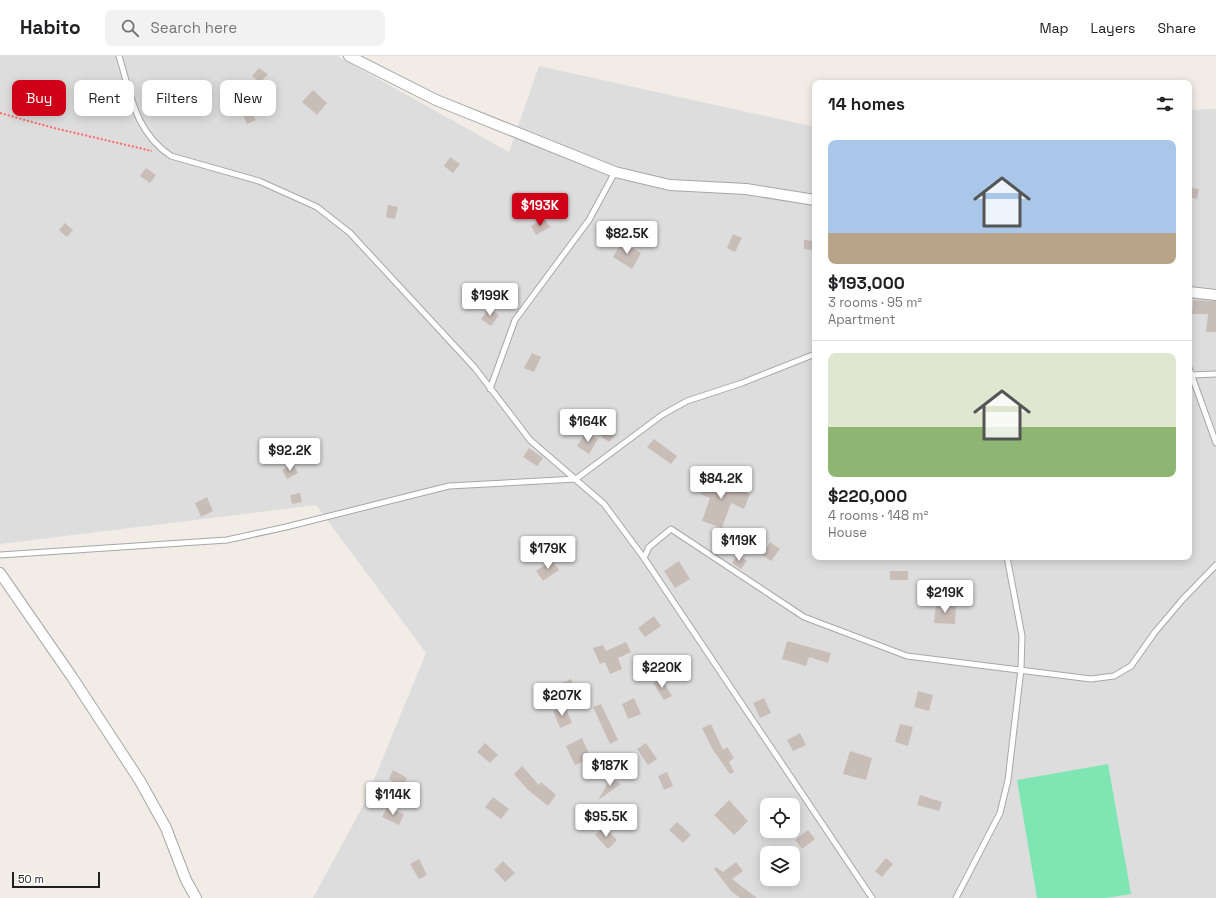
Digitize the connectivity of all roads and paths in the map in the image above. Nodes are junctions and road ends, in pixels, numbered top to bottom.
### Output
1 (120, 56) edge
2 (349, 56) edge
3 (0, 113) edge
4 (170, 156) junction
5 (614, 172) junction
6 (812, 200) edge
7 (1192, 292) edge
8 (1216, 295) edge
9 (812, 355) edge
10 (1216, 374) edge
11 (1192, 375) edge
12 (1192, 378) edge
13 (490, 389) junction
14 (1216, 443) edge
15 (576, 479) junction
16 (0, 554) edge
17 (644, 558) junction
18 (1007, 560) edge
19 (1216, 566) edge
20 (0, 573) edge
21 (1021, 670) junction
22 (196, 898) edge
23 (872, 898) edge
24 (956, 898) edge

1 - 4 lane
2 - 5 street
3 - 4 path
4 - 13 lane
5 - 6 street
5 - 13 lane
7 - 8 street
9 - 15 lane
10 - 11 lane
12 - 14 lane
13 - 15 lane
15 - 16 lane
15 - 17 lane
17 - 21 lane
17 - 23 lane
18 - 21 lane
19 - 21 lane
20 - 22 street
21 - 24 lane

